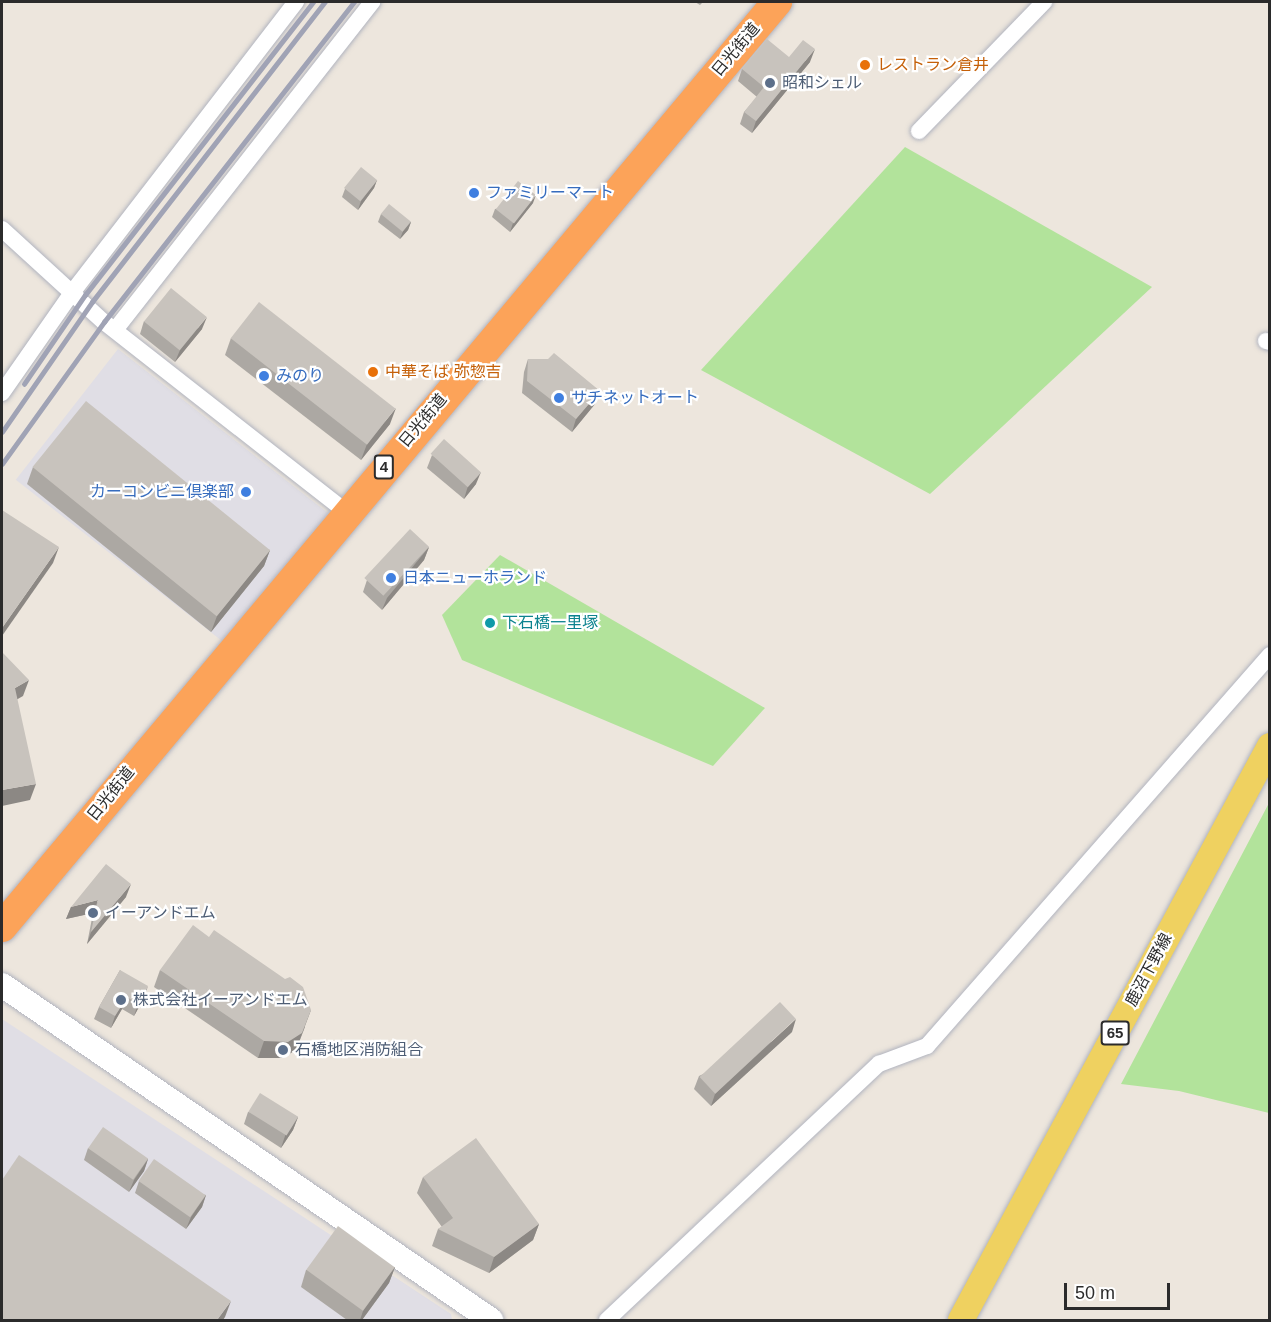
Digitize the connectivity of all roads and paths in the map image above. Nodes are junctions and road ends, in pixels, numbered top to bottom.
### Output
1 (296, 2) edge
2 (372, 2) edge
3 (777, 2) edge
4 (1044, 2) edge
5 (918, 131) dead end
6 (2, 229) edge
7 (71, 294) junction
8 (115, 330) junction
9 (2, 393) edge
10 (346, 512) junction
11 (1269, 655) edge
12 (1269, 746) edge
13 (2, 927) edge
14 (2, 985) edge
15 (478, 1317) edge
16 (607, 1320) edge
17 (962, 1320) edge

1 - 7 street
2 - 8 street
3 - 10 highway, 日光街道 / 4
4 - 5 street
6 - 7 street
7 - 8 street
7 - 9 street
8 - 10 street
10 - 13 highway, 日光街道 / 4
11 - 16 street
12 - 17 main road, 鹿沼下野線 / 65
14 - 15 street

